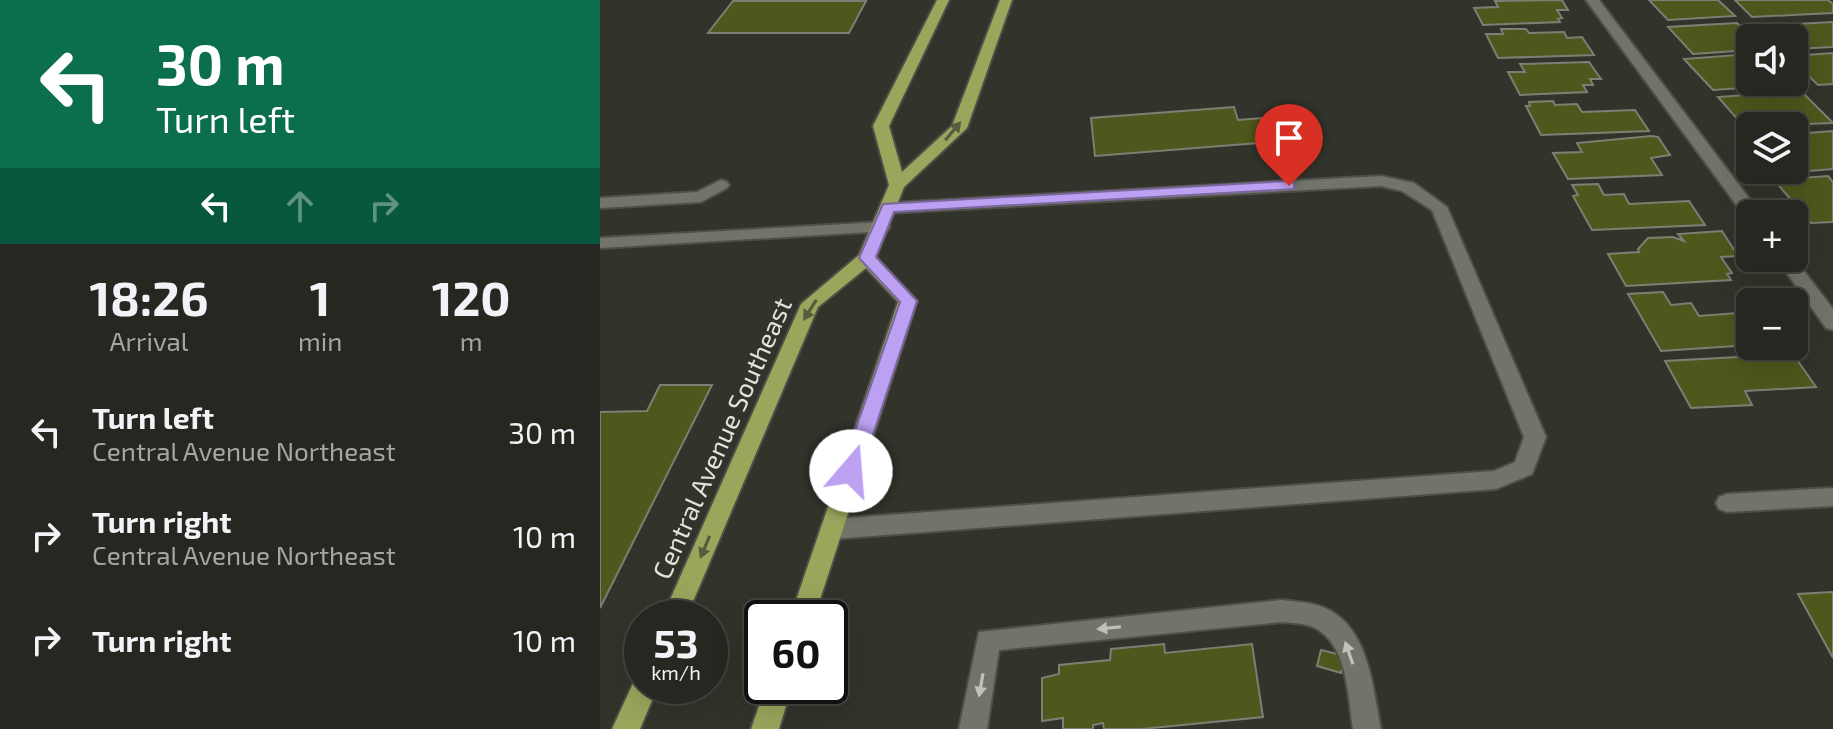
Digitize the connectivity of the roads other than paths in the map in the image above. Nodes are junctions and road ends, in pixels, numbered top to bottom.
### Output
1 (943, 0) edge
2 (1006, 0) edge
3 (1592, 0) edge
4 (721, 185) dead end
5 (897, 185) junction
6 (1742, 200) edge
7 (600, 203) edge
8 (885, 217) junction
9 (600, 243) edge
10 (867, 258) junction
11 (1795, 272) edge
12 (1833, 323) edge
13 (1833, 497) edge
14 (1727, 503) dead end
15 (832, 529) junction
16 (682, 600) edge
17 (808, 600) edge
18 (637, 704) edge
19 (773, 704) edge
20 (626, 729) edge
21 (765, 729) edge
22 (973, 729) edge
23 (1367, 729) edge

1 - 5 main road
5 -> 2 main road
3 - 6 street
4 - 7 street
5 - 8 main road
8 - 9 street
8 - 10 main road
8 - 15 street
10 - 15 main road
10 -> 16 main road, Central Avenue Southeast
11 - 12 street
13 - 14 street
15 - 17 main road
18 - 20 main road
19 - 21 main road
23 -> 22 street

